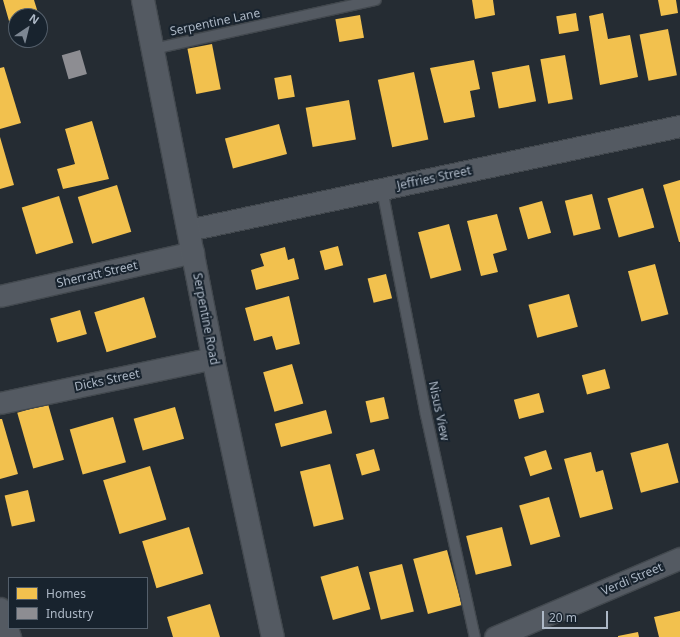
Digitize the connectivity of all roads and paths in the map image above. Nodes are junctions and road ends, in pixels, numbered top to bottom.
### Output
1 (143, 0) edge
2 (376, 0) edge
3 (153, 49) junction
4 (680, 126) edge
5 (382, 189) junction
6 (188, 230) junction
7 (193, 252) junction
8 (0, 296) edge
9 (214, 358) junction
10 (0, 403) edge
11 (680, 558) edge
12 (0, 608) edge
13 (10, 637) edge
14 (273, 637) edge
15 (475, 637) edge
16 (495, 637) edge

1 - 3 street, Serpentine Road
2 - 3 lane, Serpentine Lane
3 - 6 street, Serpentine Road
4 - 5 street, Jeffries Street
5 - 6 street, Jeffries Street
5 - 15 lane, Nisus View
6 - 7 street, Serpentine Road
7 - 8 street, Sherratt Street
7 - 9 street, Serpentine Road
9 - 10 street, Dicks Street
9 - 14 street, Serpentine Road
11 - 16 street, Verdi Street
12 - 13 street

